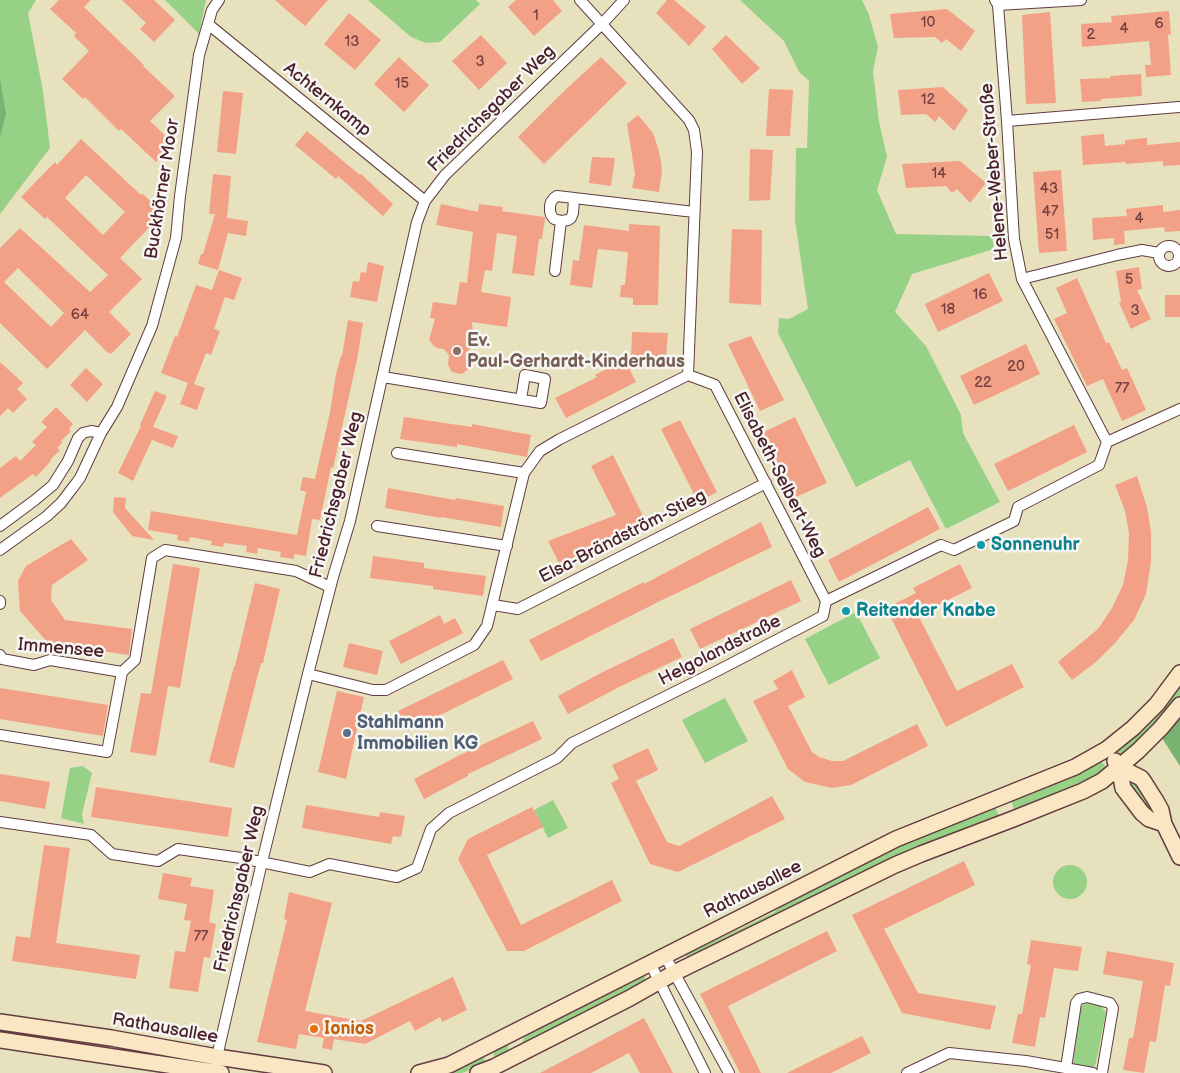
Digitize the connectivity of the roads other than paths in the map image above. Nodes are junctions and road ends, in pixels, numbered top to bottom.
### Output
1 (580, 0) edge
2 (624, 0) edge
3 (1081, 0) edge
4 (217, 1) edge
5 (996, 3) edge
6 (208, 24) junction
7 (602, 24) junction
8 (1179, 106) dead end
9 (1007, 121) junction
10 (574, 199) junction
11 (425, 201) junction
12 (694, 212) junction
13 (561, 221) junction
14 (1159, 253) dead end
15 (555, 271) dead end
16 (1022, 279) junction
17 (688, 375) junction
18 (382, 377) junction
19 (521, 399) dead end
20 (1180, 409) edge
21 (101, 433) junction
22 (1107, 442) junction
23 (397, 452) dead end
24 (524, 474) junction
25 (57, 479) junction
26 (766, 483) junction
27 (71, 490) junction
28 (0, 526) edge
29 (378, 526) dead end
30 (507, 546) junction
31 (0, 550) edge
32 (330, 587) junction
33 (0, 600) edge
34 (826, 602) junction
35 (0, 604) edge
36 (493, 605) junction
37 (0, 655) edge
38 (122, 672) junction
39 (1180, 673) edge
40 (308, 674) junction
41 (1180, 705) edge
42 (0, 735) edge
43 (1107, 749) junction
44 (1119, 766) junction
45 (0, 822) edge
46 (1164, 824) junction
47 (1180, 857) edge
48 (262, 862) junction
49 (665, 956) junction
50 (650, 963) junction
51 (674, 973) junction
52 (660, 981) junction
53 (0, 1022) edge
54 (0, 1040) edge
55 (217, 1057) junction
56 (1066, 1068) junction
57 (216, 1073) edge
58 (324, 1073) edge
59 (419, 1073) edge
60 (478, 1073) edge
61 (705, 1073) edge
62 (729, 1073) edge
63 (907, 1073) edge
64 (1094, 1073) edge
65 (1102, 1073) edge

1 - 7 street
2 - 7 street, Friedrichsgaber Weg
3 - 5 street
4 - 6 street, Buckhörner Moor
5 - 9 street, Helene-Weber-Straße
6 - 11 street, Achternkamp
6 - 21 street, Buckhörner Moor
7 - 11 street, Friedrichsgaber Weg
7 - 12 street
8 - 9 street
9 - 16 street, Helene-Weber-Straße
10 - 12 street
10 - 13 street
10 - 13 street
11 - 18 street, Friedrichsgaber Weg
12 - 17 street
13 - 15 street
14 - 16 street
16 - 22 street, Helene-Weber-Straße
17 - 24 street
17 - 26 street, Elisabeth-Selbert-Weg
18 - 19 street
18 - 32 street, Friedrichsgaber Weg
20 - 22 street
21 - 25 street
21 - 27 street, Buckhörner Moor
22 - 34 street, Helgolandstraße
23 - 24 street
24 - 30 street
25 - 27 street
25 - 28 street
26 - 34 street, Elisabeth-Selbert-Weg
26 - 36 street, Elsa-Brändström-Stieg
27 - 31 street, Buckhörner Moor
29 - 30 street
30 - 36 street
32 - 38 street
32 - 40 street, Friedrichsgaber Weg
33 - 35 street
34 - 48 street, Helgolandstraße
36 - 40 street
37 - 38 street, Immensee
38 - 42 street
39 - 43 main road, Rathausallee
40 - 48 street, Friedrichsgaber Weg
41 - 44 main road
43 - 44 main road
43 - 49 main road, Rathausallee
44 - 46 main road
44 - 46 main road
44 - 51 main road
45 - 48 street
46 - 47 main road
48 - 55 street, Friedrichsgaber Weg
49 - 50 main road, Rathausallee
49 - 51 street
50 - 52 street
50 - 59 main road, Rathausallee
51 - 52 main road
51 - 62 street
52 - 60 main road
52 - 61 street
53 - 55 main road, Rathausallee
54 - 57 main road, Rathausallee
55 - 57 street, Friedrichsgaber Weg
55 - 58 main road, Rathausallee
56 - 63 street
56 - 64 street
56 - 65 street

